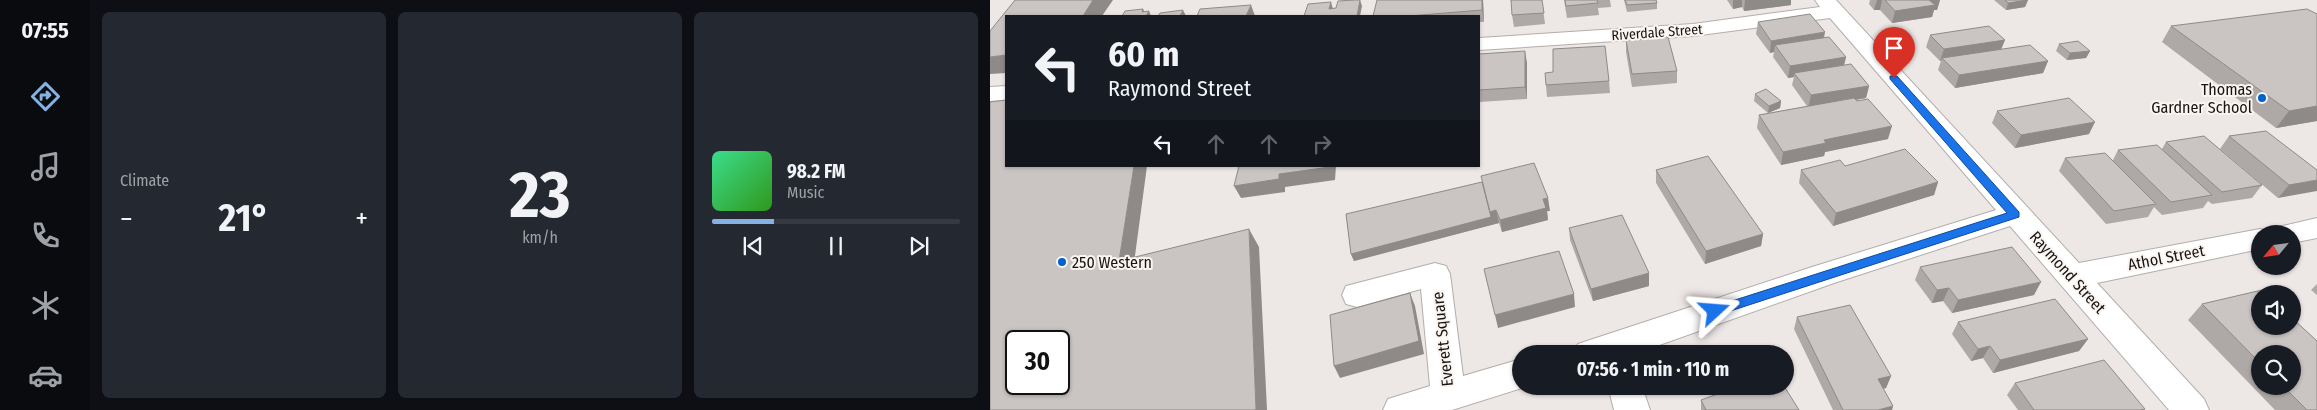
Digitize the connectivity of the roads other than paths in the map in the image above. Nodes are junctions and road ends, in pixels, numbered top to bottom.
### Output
1 (1830, 5) edge
2 (1480, 44) edge
3 (1005, 92) edge
4 (990, 94) edge
5 (2015, 214) junction
6 (2317, 228) edge
7 (2301, 231) edge
8 (2251, 241) edge
9 (2073, 276) junction
10 (1357, 295) dead end
11 (1624, 345) edge
12 (1512, 377) edge
13 (1628, 395) edge
14 (1448, 396) junction
15 (1401, 410) edge
16 (1632, 410) edge
17 (2191, 410) edge

1 - 2 street, Riverdale Street
1 - 5 street, Raymond Street
3 - 4 street
5 - 9 street, Raymond Street
5 - 11 street
6 - 7 street
8 - 9 street, Athol Street
9 - 17 street, Raymond Street
10 - 14 street, Everett Square
12 - 14 street, Everett Square
13 - 16 street
14 - 15 street, Everett Square

